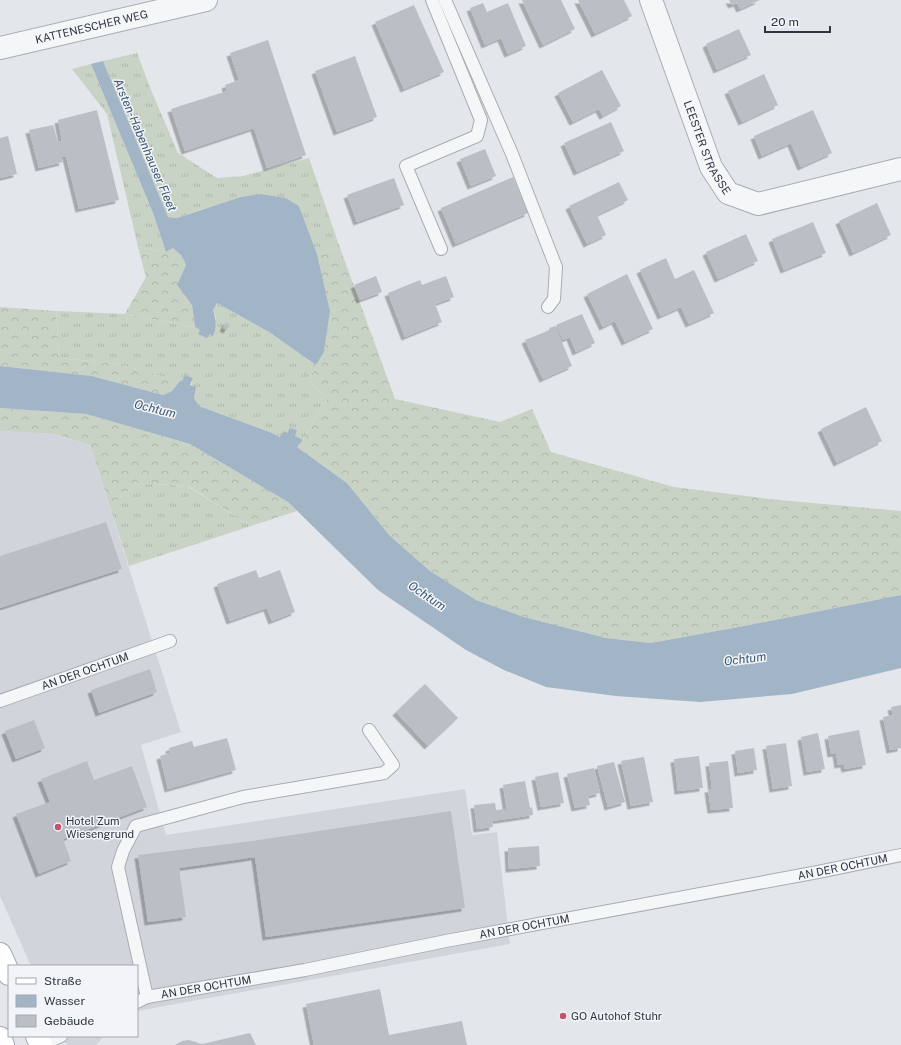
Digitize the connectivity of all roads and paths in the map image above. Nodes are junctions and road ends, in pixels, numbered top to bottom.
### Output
1 (206, 0) edge
2 (432, 0) edge
3 (445, 0) edge
4 (651, 0) edge
5 (0, 48) edge
6 (901, 169) edge
7 (441, 249) dead end
8 (548, 307) dead end
9 (170, 641) dead end
10 (0, 701) edge
11 (369, 730) dead end
12 (901, 855) edge
13 (0, 954) edge
14 (136, 965) edge
15 (8, 972) edge
16 (138, 978) edge
17 (142, 1000) edge
18 (59, 1037) edge
19 (0, 1038) edge
20 (3, 1045) edge
21 (41, 1045) edge

1 - 5 street, KATTENESCHER WEG
2 - 7 lane
3 - 8 lane
4 - 6 street, LEESTER STRASSE
9 - 10 lane, AN DER OCHTUM
11 - 14 lane, AN DER OCHTUM
12 - 17 lane, AN DER OCHTUM
13 - 15 main road
16 - 17 lane, AN DER OCHTUM
18 - 21 lane
19 - 20 main road

